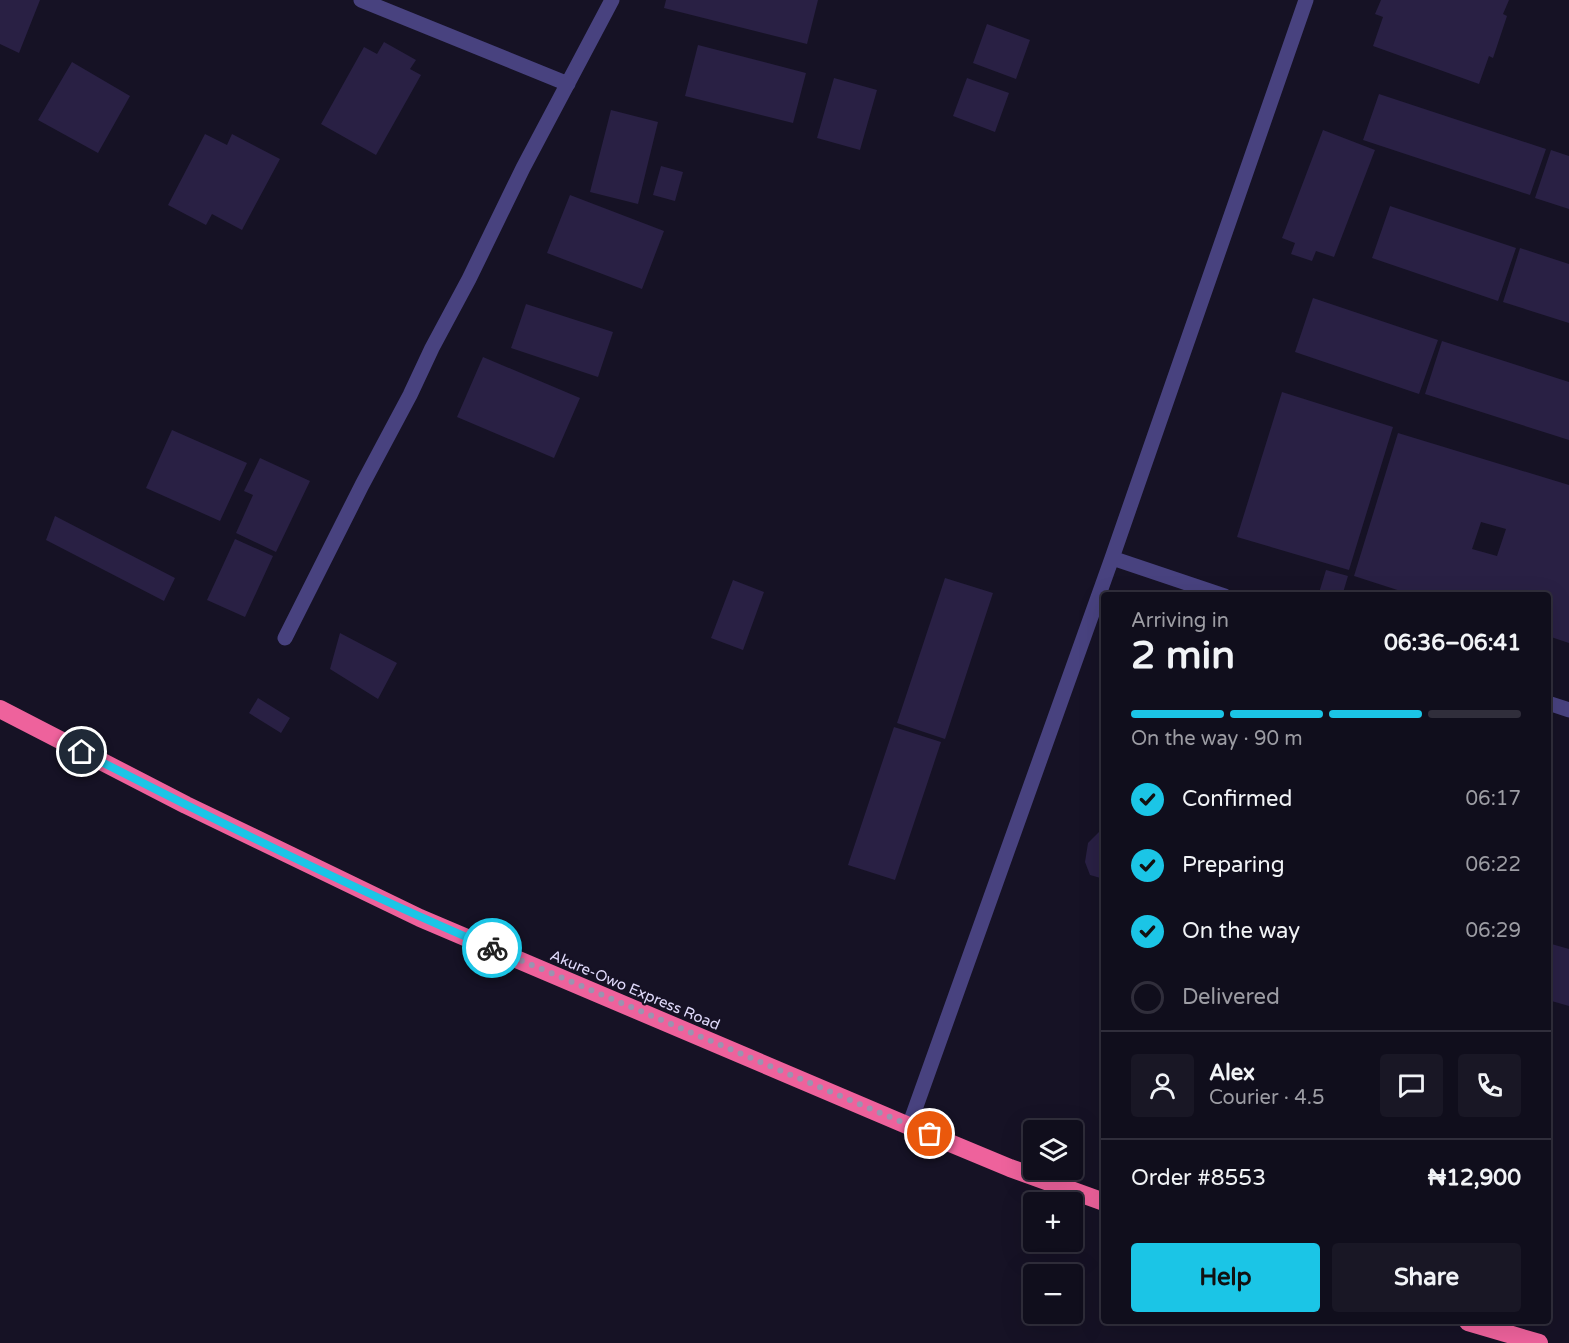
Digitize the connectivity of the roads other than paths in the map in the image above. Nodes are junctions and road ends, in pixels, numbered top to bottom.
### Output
1 (361, 0) edge
2 (612, 0) edge
3 (1306, 0) edge
4 (568, 84) junction
5 (1112, 558) junction
6 (1213, 592) edge
7 (285, 638) dead end
8 (1551, 704) edge
9 (0, 709) edge
10 (1569, 710) edge
11 (909, 1126) junction
12 (1101, 1201) edge
13 (1475, 1324) edge
14 (1539, 1343) edge

1 - 4 street
2 - 4 street
3 - 5 street
4 - 7 street
5 - 6 street
5 - 11 street
8 - 10 street
9 - 11 highway, Akure-Owo Express Road
11 - 12 highway, Akure-Owo Express Road
13 - 14 highway

